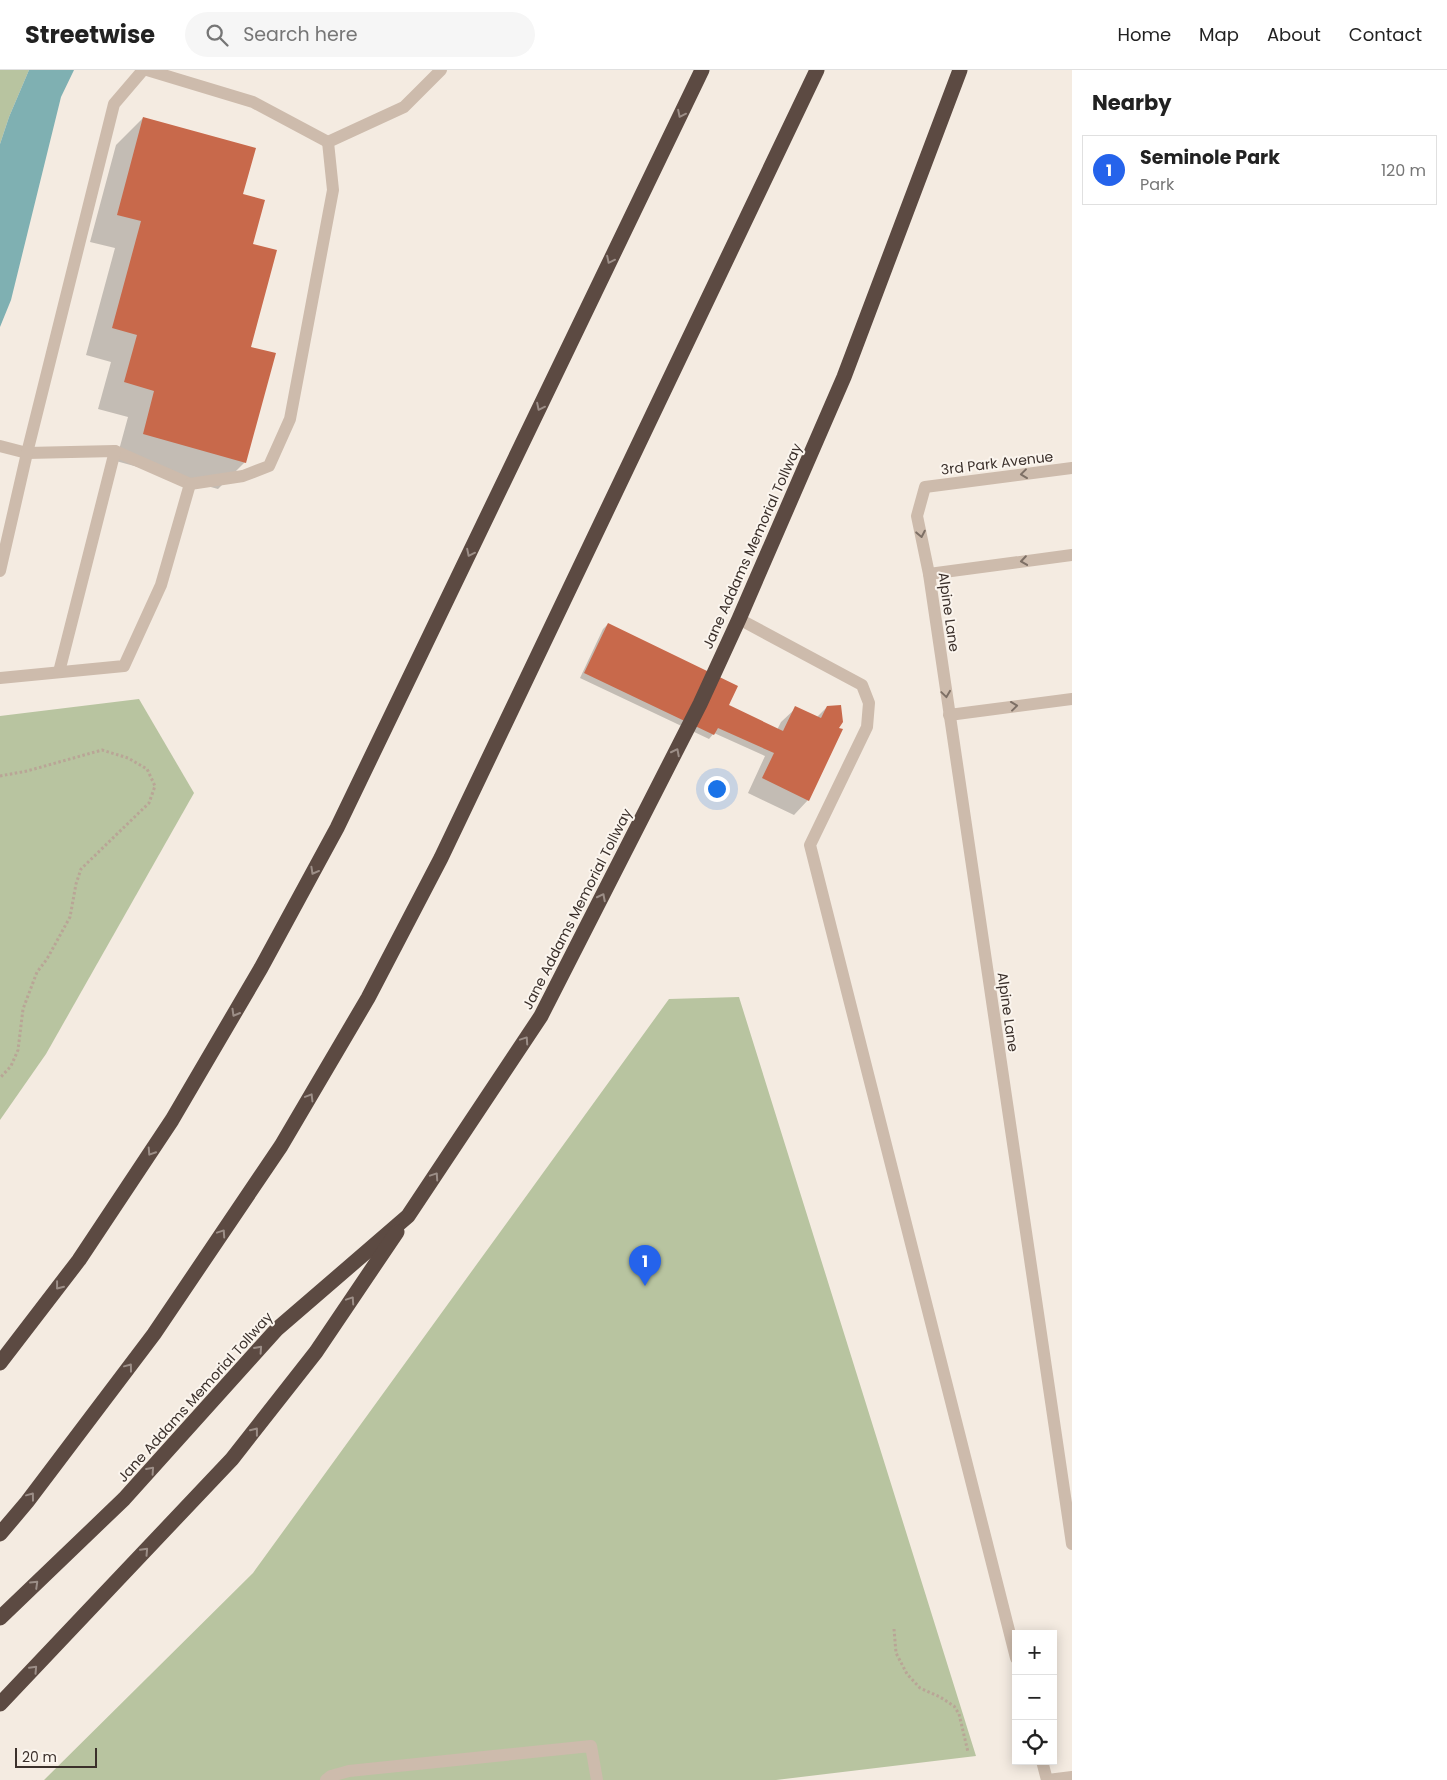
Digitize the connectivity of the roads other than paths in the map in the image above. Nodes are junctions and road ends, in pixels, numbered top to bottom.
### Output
1 (145, 70) edge
2 (441, 70) edge
3 (702, 70) edge
4 (817, 70) edge
5 (960, 70) edge
6 (328, 142) junction
7 (0, 446) edge
8 (115, 451) junction
9 (27, 453) junction
10 (1072, 468) edge
11 (190, 484) junction
12 (926, 486) joint
13 (6, 515) edge
14 (1072, 555) edge
15 (0, 571) edge
16 (929, 574) junction
17 (739, 619) junction
18 (60, 672) junction
19 (0, 678) edge
20 (1072, 699) edge
21 (948, 715) junction
22 (408, 1216) junction
23 (0, 1363) edge
24 (0, 1534) edge
25 (1072, 1544) edge
26 (0, 1618) edge
27 (1012, 1642) edge
28 (0, 1704) edge
29 (1043, 1765) edge
30 (1072, 1778) edge
31 (326, 1780) edge
32 (598, 1780) edge
33 (1047, 1780) edge

1 - 6 street
1 - 9 street
2 - 6 street
3 -> 23 highway
24 -> 4 highway
5 - 17 highway, Jane Addams Memorial Tollway
6 - 11 street
7 - 9 street
8 - 9 street
8 - 11 street
8 - 18 street
9 - 13 street
10 -> 12 street, 3rd Park Avenue
11 - 18 street
12 -> 16 street, Alpine Lane
13 - 15 street
14 -> 16 street
16 -> 21 street, Alpine Lane
22 -> 17 highway, Jane Addams Memorial Tollway
17 - 27 street
18 - 19 street
21 -> 20 street
21 - 25 street, Alpine Lane
26 -> 22 highway, Jane Addams Memorial Tollway
28 -> 22 highway
29 - 33 street
30 - 33 street
31 - 32 street

